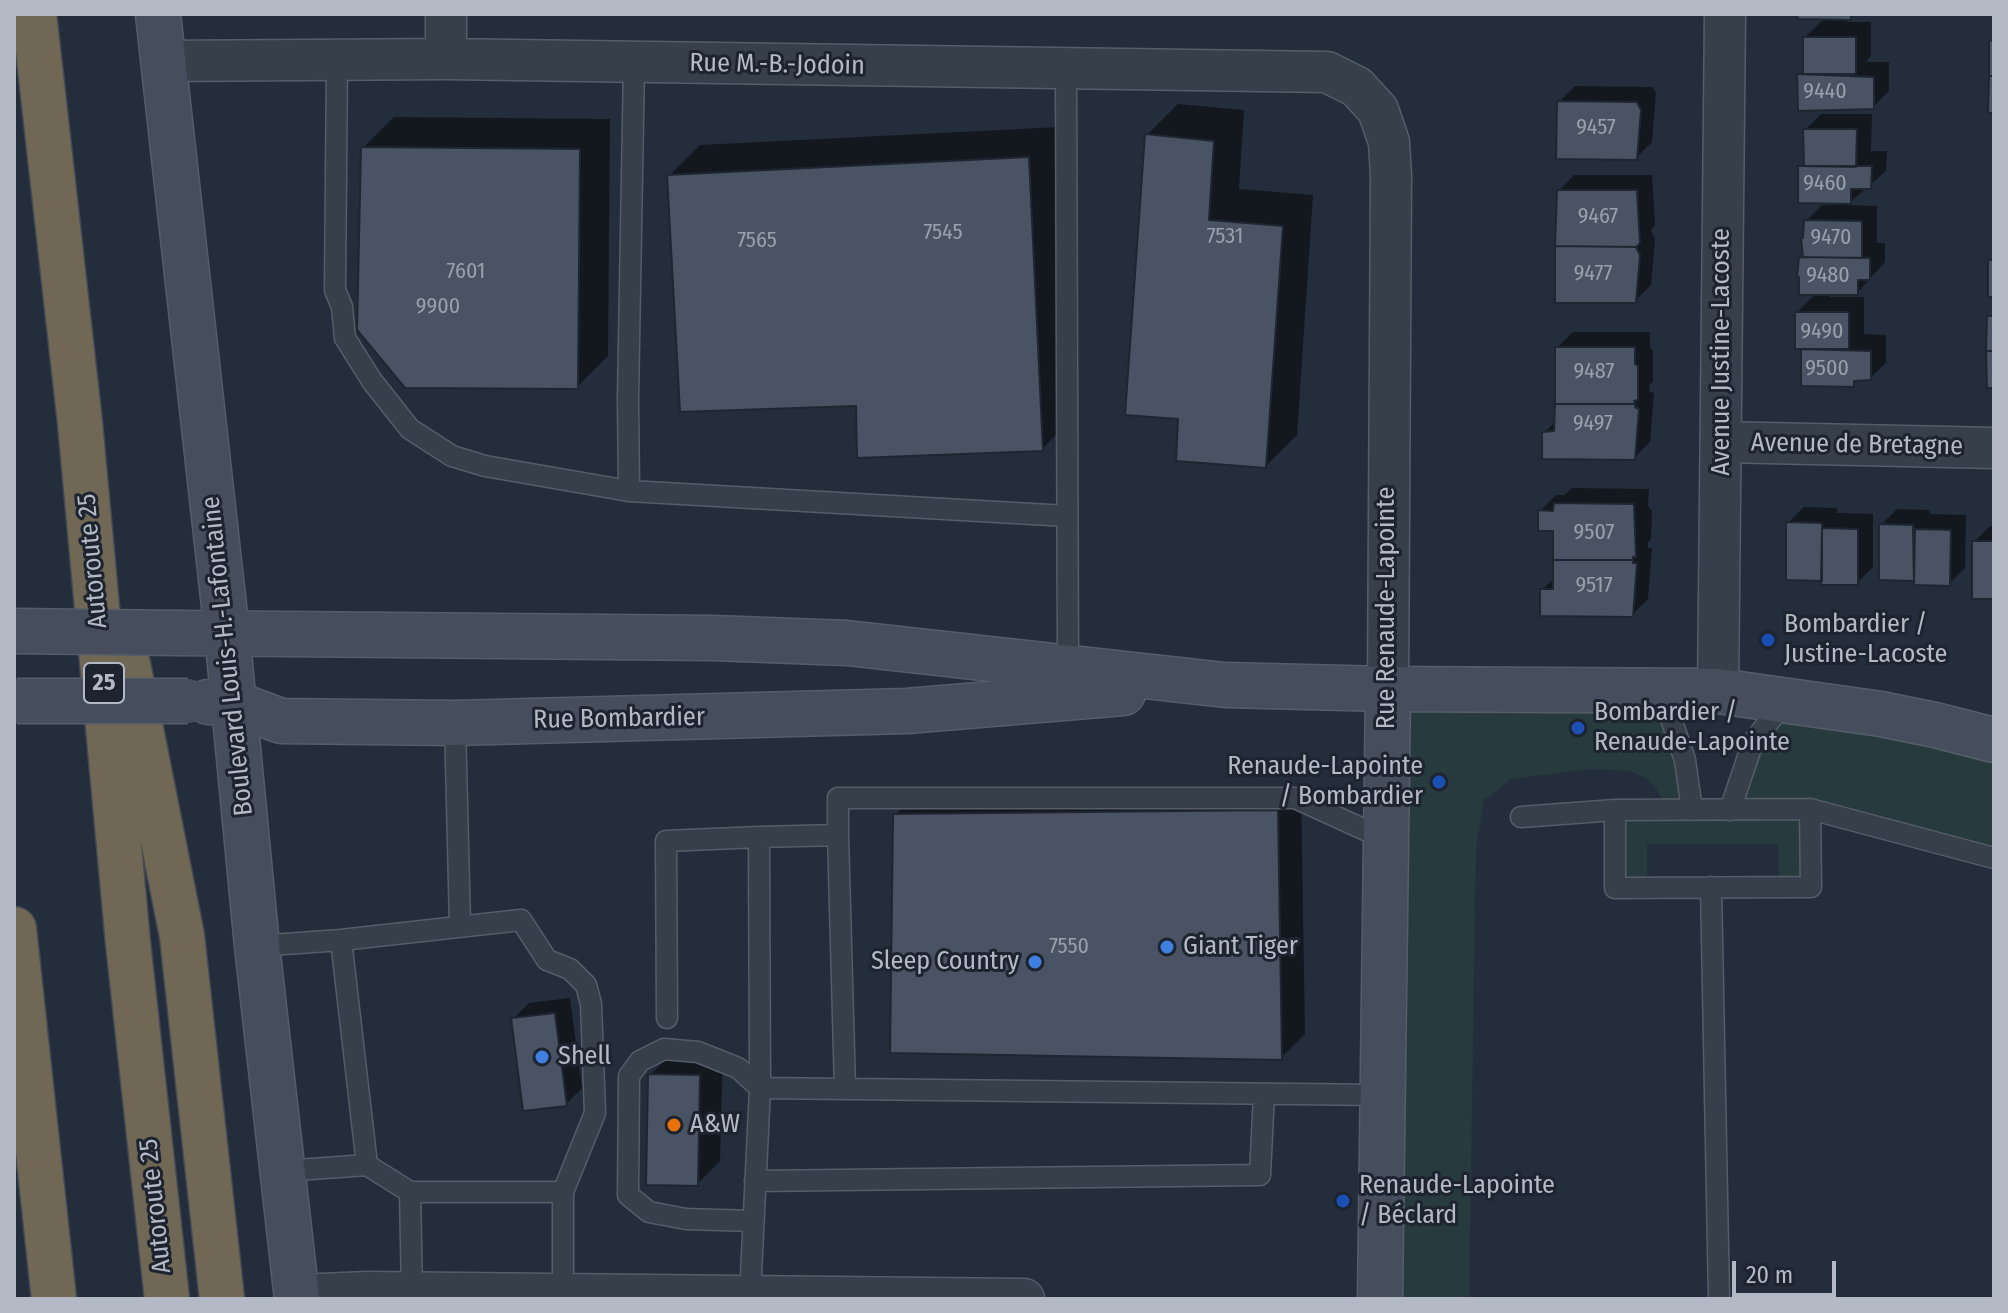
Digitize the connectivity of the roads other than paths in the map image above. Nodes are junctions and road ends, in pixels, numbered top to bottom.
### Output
1 (34, 14) edge
2 (158, 14) edge
3 (446, 14) edge
4 (1725, 14) edge
5 (337, 59) junction
6 (446, 59) junction
7 (163, 61) junction
8 (634, 63) junction
9 (1066, 69) junction
10 (1378, 110) joint
11 (80, 423) junction
12 (1721, 442) junction
13 (1994, 448) edge
14 (629, 491) junction
15 (1067, 516) junction
16 (14, 631) edge
17 (227, 633) junction
18 (1068, 668) junction
19 (1225, 685) junction
20 (1388, 689) junction
21 (1661, 689) junction
22 (1718, 691) junction
23 (1786, 700) junction
24 (14, 701) edge
25 (233, 703) junction
26 (455, 723) junction
27 (1994, 740) edge
28 (1810, 809) junction
29 (1615, 810) junction
30 (1692, 810) junction
31 (1730, 810) junction
32 (1521, 817) dead end
33 (838, 835) junction
34 (759, 837) junction
35 (1385, 839) junction
36 (1994, 858) edge
37 (1711, 887) junction
38 (460, 925) junction
39 (14, 929) edge
40 (341, 940) junction
41 (257, 946) junction
42 (667, 1018) dead end
43 (760, 1088) junction
44 (845, 1089) junction
45 (1264, 1094) junction
46 (1383, 1095) junction
47 (367, 1165) junction
48 (283, 1171) junction
49 (755, 1181) junction
50 (410, 1192) junction
51 (563, 1192) junction
52 (753, 1221) junction
53 (563, 1295) junction
54 (433, 1296) edge
55 (750, 1296) junction
56 (297, 1297) edge
57 (903, 1298) edge
58 (54, 1299) edge
59 (167, 1299) edge
60 (222, 1299) edge
61 (1024, 1299) edge
62 (1380, 1299) edge
63 (1719, 1299) edge

1 - 11 highway, Autoroute 25 / 25
2 - 7 street, Boulevard Louis-H.-Lafontaine
3 - 6 street
4 - 12 street, Avenue Justine-Lacoste
5 - 6 street, Rue M.-B.-Jodoin
5 - 7 street, Rue M.-B.-Jodoin
5 - 14 lane
6 - 8 street, Rue M.-B.-Jodoin
7 - 17 street, Boulevard Louis-H.-Lafontaine
8 - 9 street, Rue M.-B.-Jodoin
8 - 14 lane
9 - 10 street, Rue M.-B.-Jodoin
9 - 15 lane
10 - 20 street, Rue Renaude-Lapointe
11 - 59 highway, Autoroute 25 / 25
11 - 60 highway
12 - 13 street, Avenue de Bretagne
12 - 22 street, Avenue Justine-Lacoste
14 - 15 lane
15 - 18 lane
16 - 17 street, Rue Bombardier, bridge
17 - 18 street, Rue Bombardier
17 - 25 street, Boulevard Louis-H.-Lafontaine
18 - 19 street, Rue Bombardier
19 - 20 street, Rue Bombardier
19 - 26 street, Rue Bombardier
20 - 21 street, Rue Bombardier
20 - 35 street, Rue Renaude-Lapointe
21 - 22 street, Rue Bombardier
21 - 30 lane
22 - 23 street, Rue Bombardier
23 - 27 street, Rue Bombardier
23 - 31 lane
24 - 25 street, Rue Bombardier, bridge
25 - 26 street, Rue Bombardier
25 - 41 street, Boulevard Louis-H.-Lafontaine
26 - 38 lane
28 - 31 lane
28 - 36 lane
28 - 37 lane
29 - 30 lane
29 - 32 lane
29 - 37 lane
30 - 31 lane
33 - 34 lane
33 - 35 lane
33 - 44 lane
34 - 42 lane
34 - 43 lane
35 - 46 street, Rue Renaude-Lapointe
37 - 63 lane
38 - 40 lane
38 - 51 lane
39 - 58 highway
40 - 41 lane
40 - 47 lane
41 - 48 street, Boulevard Louis-H.-Lafontaine
43 - 44 lane
43 - 49 lane
43 - 52 lane
44 - 45 lane
45 - 46 lane
45 - 49 lane
46 - 62 street, Rue Renaude-Lapointe
47 - 48 lane
47 - 50 lane
48 - 56 street, Boulevard Louis-H.-Lafontaine
49 - 52 lane
50 - 51 lane
50 - 54 lane
51 - 53 lane
52 - 55 lane
53 - 54 street
53 - 55 street
54 - 56 street
55 - 57 street
57 - 61 street

